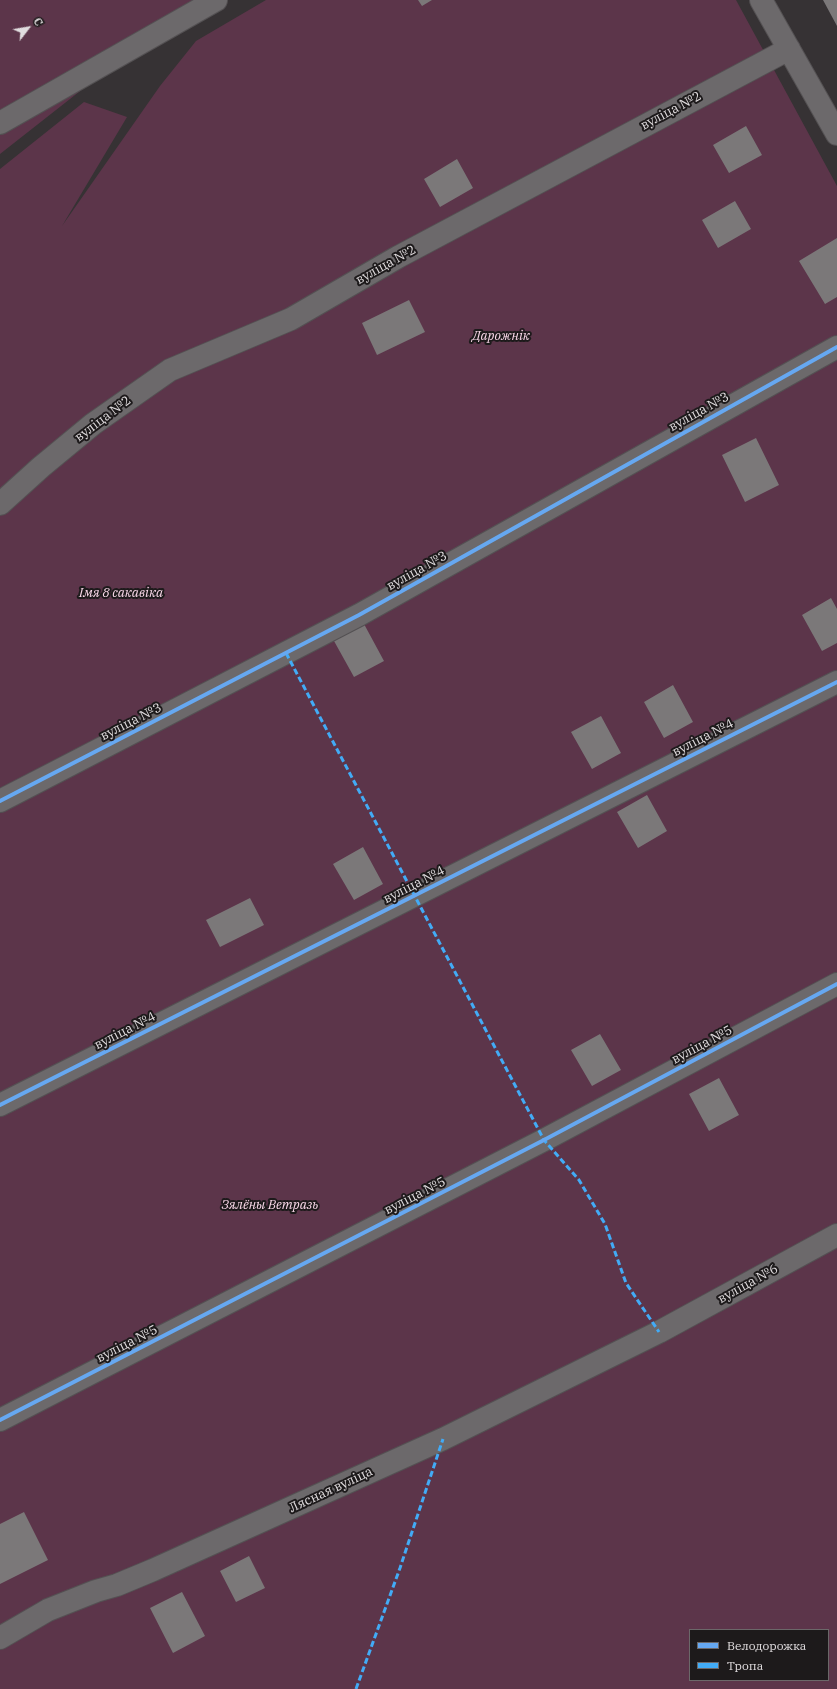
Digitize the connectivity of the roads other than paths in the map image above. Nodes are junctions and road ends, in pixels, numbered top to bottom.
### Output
1 (216, 0) edge
2 (761, 0) edge
3 (789, 49) junction
4 (0, 123) edge
5 (837, 134) edge
6 (837, 346) edge
7 (0, 504) edge
8 (837, 682) edge
9 (0, 801) edge
10 (837, 984) edge
11 (0, 1105) edge
12 (837, 1235) edge
13 (659, 1332) joint
14 (0, 1420) edge
15 (0, 1638) edge

1 - 4 street
2 - 3 street
3 - 5 street
3 - 7 street, вуліца №2
6 - 9 street, вуліца №3
8 - 11 street, вуліца №4
10 - 14 street, вуліца №5
12 - 13 street, вуліца №6
13 - 15 street, Лясная вуліца

